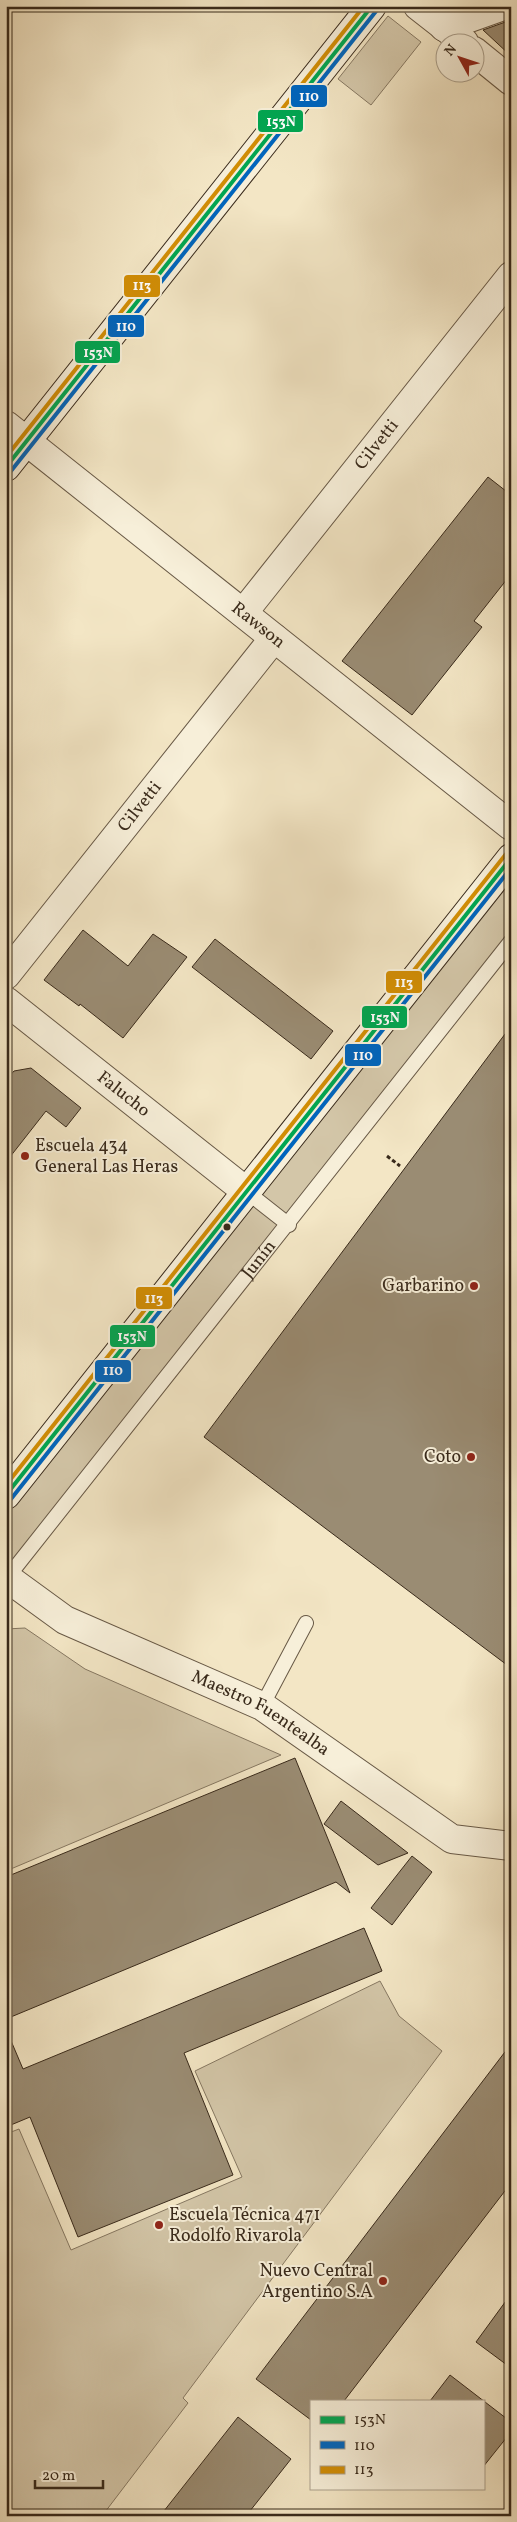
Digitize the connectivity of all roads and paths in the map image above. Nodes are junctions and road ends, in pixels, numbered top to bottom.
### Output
1 (372, 6) edge
2 (418, 6) edge
3 (503, 6) edge
4 (450, 32) edge
5 (459, 32) edge
6 (484, 59) edge
7 (511, 81) edge
8 (511, 276) edge
9 (16, 433) edge
10 (6, 467) edge
11 (243, 613) junction
12 (274, 638) junction
13 (511, 826) edge
14 (511, 858) edge
15 (511, 941) edge
16 (6, 975) edge
17 (6, 1001) edge
18 (387, 1156) dead end
19 (400, 1166) dead end
20 (247, 1192) junction
21 (288, 1225) junction
22 (6, 1495) edge
23 (7, 1578) edge
24 (306, 1623) dead end
25 (262, 1706) junction
26 (511, 1846) edge

1 - 9 street
2 - 4 street
3 - 5 street
6 - 7 street
8 - 11 street, Cilvetti
9 - 10 street
9 - 11 street, Rawson
11 - 12 street, Rawson
12 - 13 street, Rawson
12 - 16 street, Cilvetti
14 - 20 street
15 - 21 lane, Junín
17 - 20 street, Falucho
18 - 19 path
20 - 21 lane, Falucho
20 - 22 street
21 - 23 lane, Junín
23 - 25 street, Maestro Fuentealba
24 - 25 lane
25 - 26 street, Maestro Fuentealba

